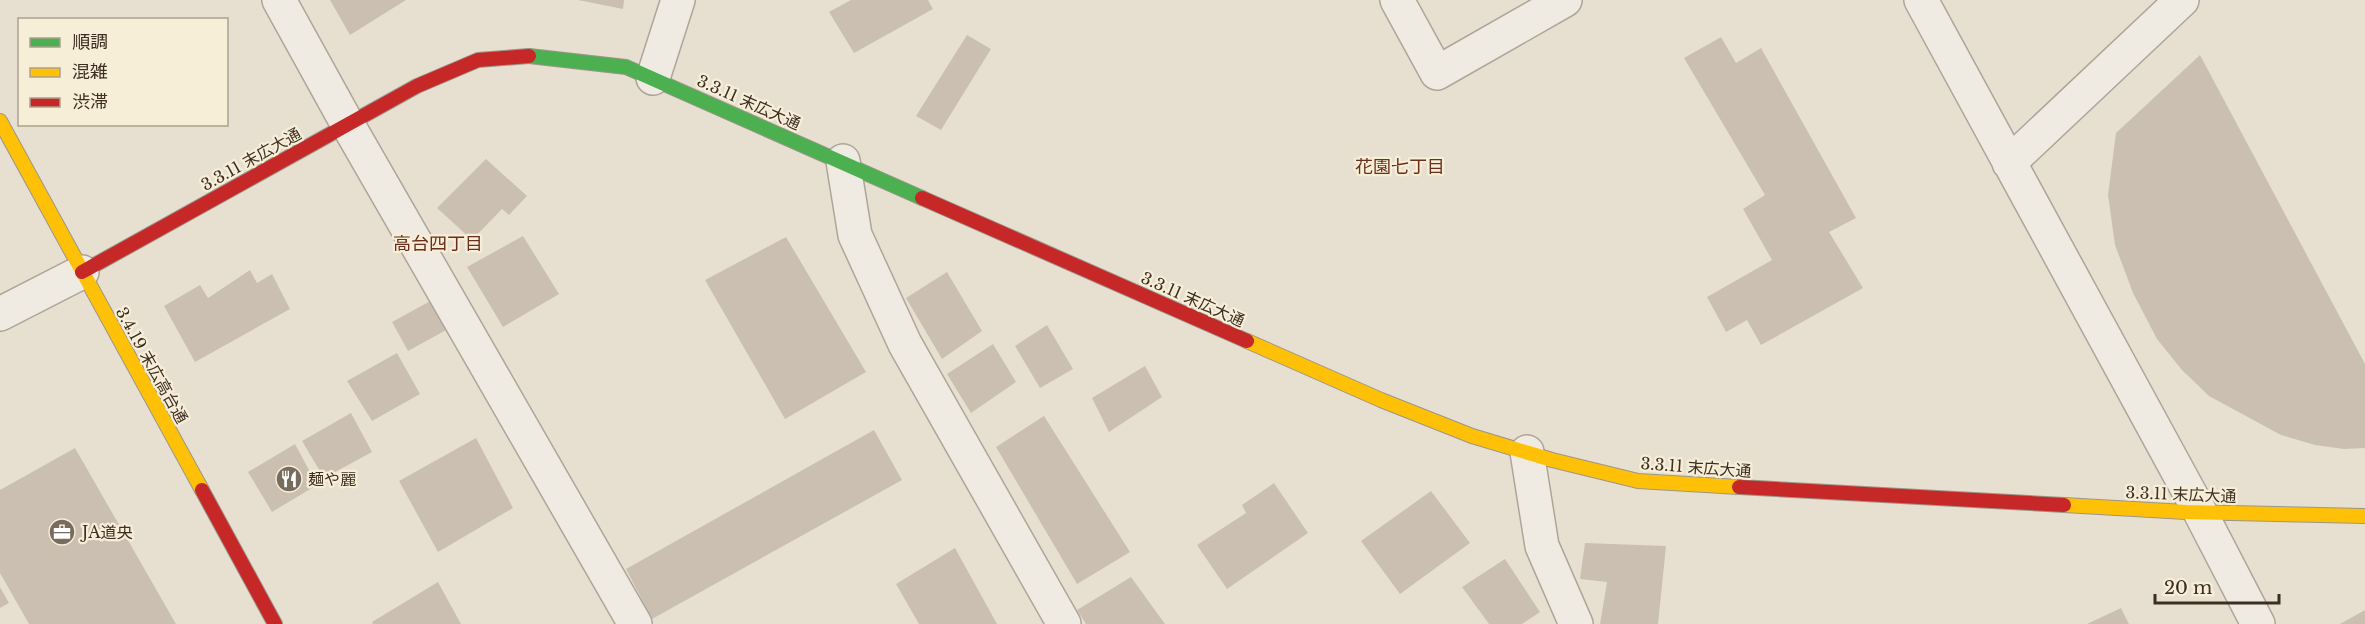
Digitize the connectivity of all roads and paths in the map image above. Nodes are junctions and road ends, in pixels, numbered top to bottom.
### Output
1 (279, 0) edge
2 (678, 0) edge
3 (1397, 0) edge
4 (1565, 0) edge
5 (1921, 0) edge
6 (2182, 0) edge
7 (653, 78) junction
8 (0, 121) edge
9 (348, 125) junction
10 (843, 161) junction
11 (2009, 163) junction
12 (82, 272) junction
13 (0, 314) edge
14 (1527, 452) junction
15 (2200, 512) junction
16 (2365, 516) edge
17 (275, 624) edge
18 (635, 624) edge
19 (1064, 624) edge
20 (1576, 624) edge
21 (2258, 624) edge

1 - 9 street
2 - 7 street
3 - 4 street
5 - 11 street
6 - 11 street
7 - 9 street, 3.3.11 末広大通
7 - 10 street, 3.3.11 末広大通
8 - 12 street, 3.4.19 末広高台通
9 - 12 street, 3.3.11 末広大通
9 - 18 street
10 - 14 street, 3.3.11 末広大通
10 - 19 street
11 - 15 street
12 - 13 street
12 - 17 street, 3.4.19 末広高台通
14 - 15 street, 3.3.11 末広大通
14 - 20 street
15 - 16 street, 3.3.11 末広大通
15 - 21 street

